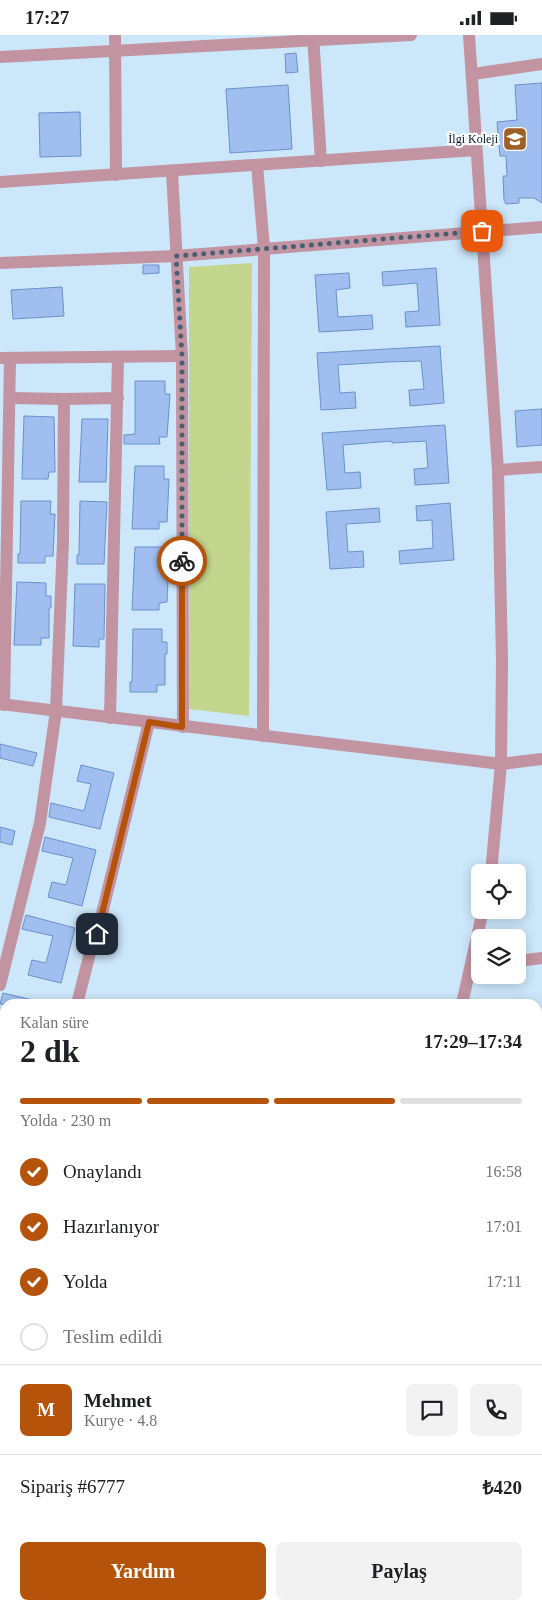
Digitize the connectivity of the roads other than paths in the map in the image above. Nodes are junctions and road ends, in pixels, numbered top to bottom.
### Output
1 (115, 35) edge
2 (411, 35) edge
3 (469, 35) edge
4 (313, 37) edge
5 (116, 49) junction
6 (0, 57) edge
7 (542, 64) edge
8 (472, 74) junction
9 (476, 150) junction
10 (321, 161) junction
11 (257, 165) junction
12 (172, 171) junction
13 (116, 175) junction
14 (0, 183) edge
15 (542, 227) edge
16 (482, 231) junction
17 (264, 248) junction
18 (176, 256) junction
19 (0, 263) edge
20 (182, 356) junction
21 (118, 357) junction
22 (5, 358) edge
23 (10, 398) junction
24 (64, 399) junction
25 (118, 399) junction
26 (542, 467) edge
27 (498, 470) junction
28 (2, 705) edge
29 (56, 711) junction
30 (110, 717) junction
31 (149, 722) junction
32 (182, 727) junction
33 (262, 736) junction
34 (542, 759) edge
35 (501, 764) junction
36 (493, 864) edge
37 (542, 958) edge
38 (526, 960) edge
39 (471, 978) edge
40 (0, 985) edge
41 (78, 999) edge
42 (464, 999) edge

1 - 5 street
2 - 4 street
3 - 8 street
4 - 5 street
4 - 10 street
5 - 6 street
5 - 13 street
7 - 8 street
8 - 9 street
9 - 10 street
9 - 16 street
10 - 11 street
11 - 12 street
11 - 17 street
12 - 13 street
12 - 18 street
13 - 14 street
15 - 16 street
16 - 17 street
16 - 27 street
17 - 18 street
17 - 33 street
18 - 19 street
18 - 20 street
20 - 21 street
20 - 32 street
21 - 22 street
21 - 25 street
22 - 23 street
23 - 24 street
23 - 28 street
24 - 25 street
24 - 29 street
25 - 30 street
26 - 27 street
27 - 35 street
28 - 29 street
29 - 30 street
29 - 40 street
30 - 31 street
31 - 32 street
31 - 41 street
32 - 33 street
33 - 35 street
34 - 35 street
35 - 36 street
37 - 38 street
39 - 42 street

